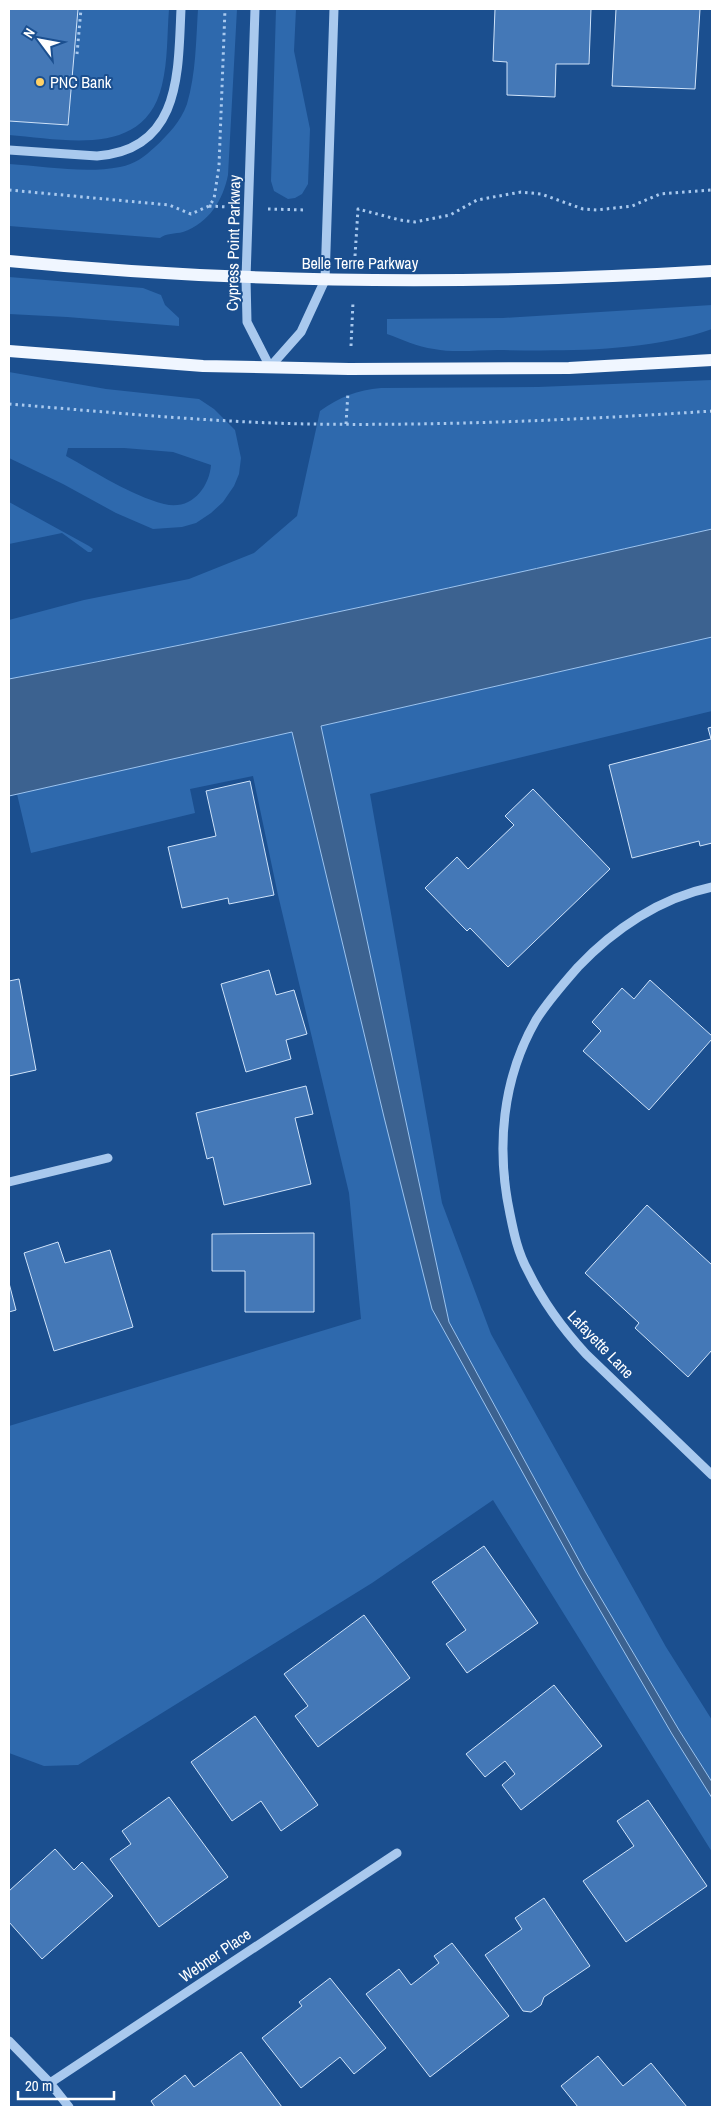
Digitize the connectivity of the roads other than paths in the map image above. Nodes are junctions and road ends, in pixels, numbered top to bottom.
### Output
1 (182, 9) edge
2 (255, 9) edge
3 (334, 9) edge
4 (9, 150) edge
5 (9, 261) edge
6 (712, 271) edge
7 (246, 278) junction
8 (325, 280) junction
9 (9, 351) edge
10 (712, 360) edge
11 (270, 367) junction
12 (712, 887) edge
13 (108, 1158) dead end
14 (9, 1182) edge
15 (712, 1475) edge
16 (397, 1853) dead end
17 (9, 2041) edge
18 (50, 2083) junction
19 (69, 2107) edge

1 - 4 street
2 - 7 street, Cypress Point Parkway
3 - 8 street
5 - 7 main road, Belle Terre Parkway
6 - 8 main road, Belle Terre Parkway
7 - 8 main road, Belle Terre Parkway
7 - 11 street, Cypress Point Parkway
8 - 11 street
9 - 11 main road
10 - 11 main road
12 - 15 street, Lafayette Lane
13 - 14 street
16 - 18 street, Webner Place
17 - 18 street
18 - 19 street

